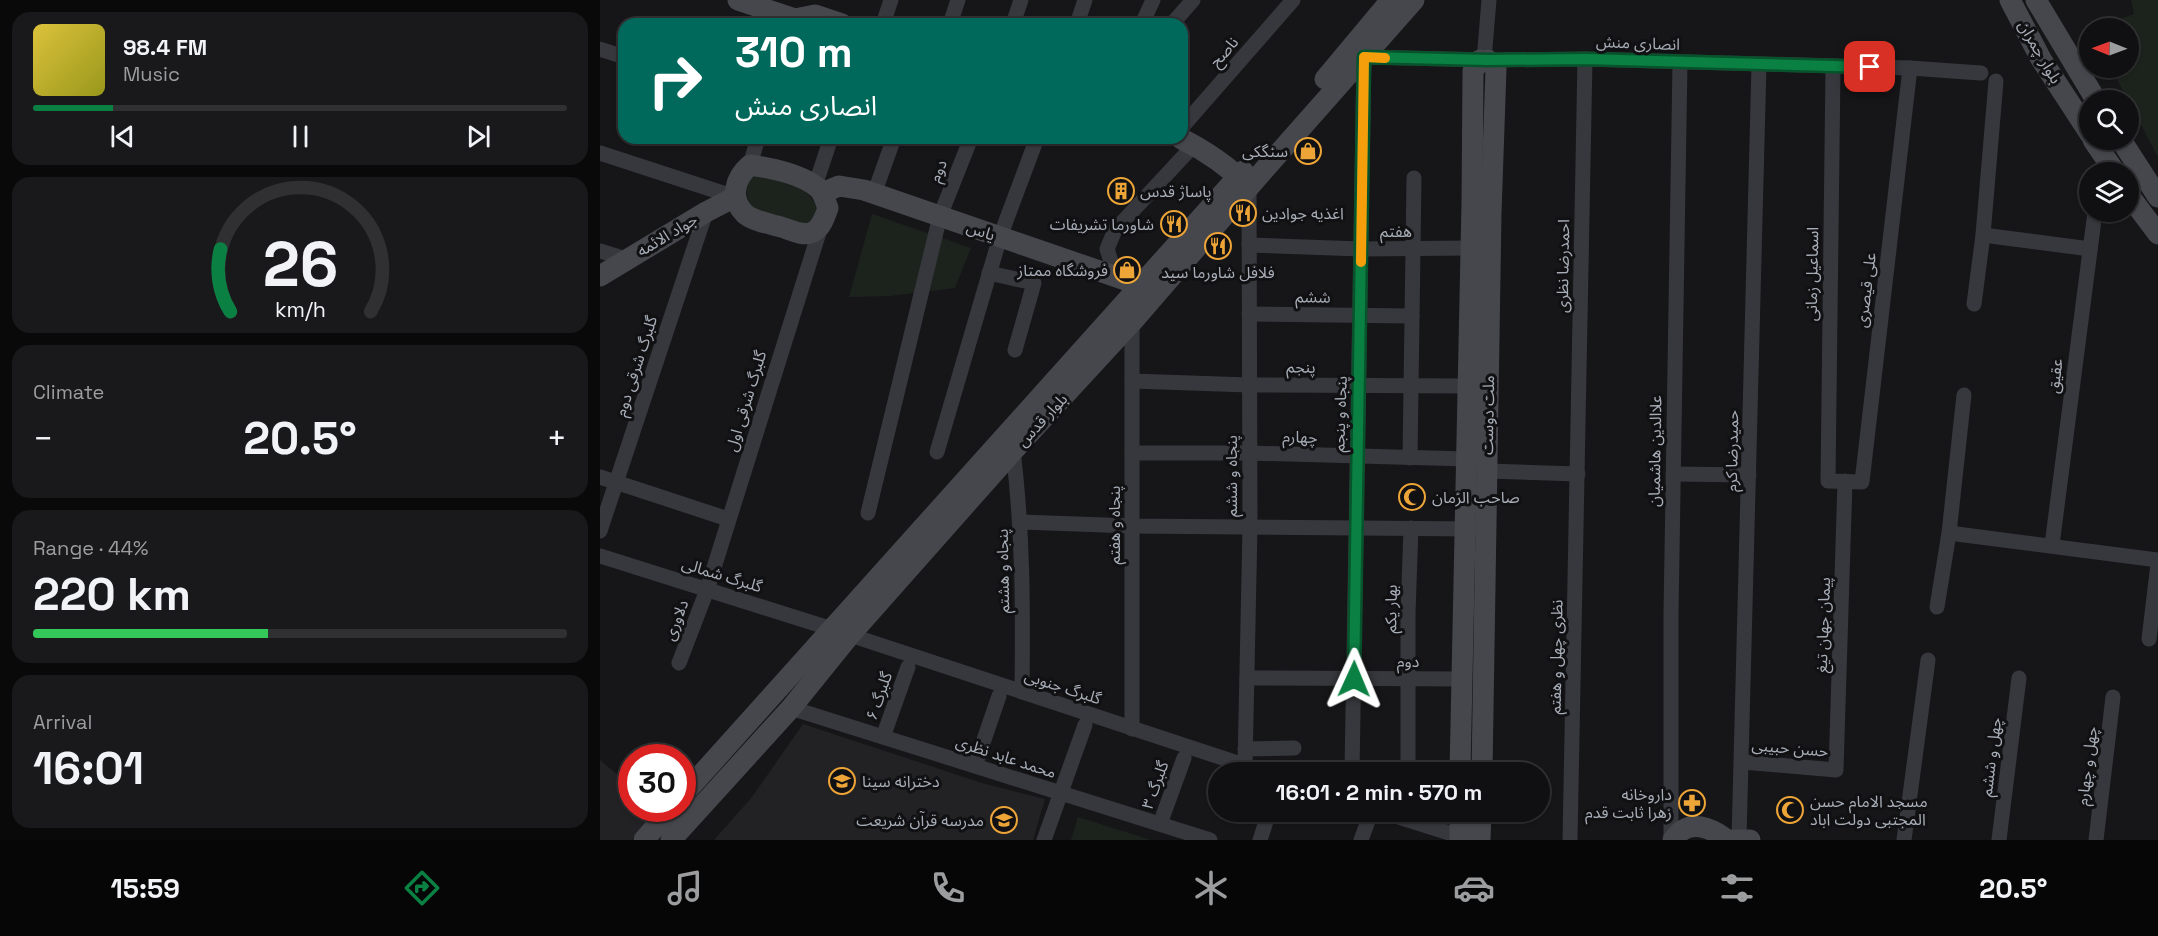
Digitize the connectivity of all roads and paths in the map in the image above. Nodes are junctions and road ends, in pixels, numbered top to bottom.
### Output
1 (738, 0) edge
2 (891, 0) edge
3 (958, 0) edge
4 (1021, 0) edge
5 (1085, 0) edge
6 (1153, 0) edge
7 (1194, 0) edge
8 (1293, 0) edge
9 (1391, 0) edge
10 (1414, 0) edge
11 (1489, 0) edge
12 (2010, 0) edge
13 (2036, 0) edge
14 (806, 15) edge
15 (885, 18) edge
16 (952, 18) edge
17 (1014, 18) edge
18 (1079, 18) edge
19 (1145, 18) edge
20 (1178, 18) edge
21 (600, 49) edge
22 (618, 55) edge
23 (1364, 57) junction
24 (1585, 59) junction
25 (1484, 60) junction
26 (1680, 62) junction
27 (1759, 64) junction
28 (1833, 67) junction
29 (1910, 68) junction
30 (1981, 73) dead end
31 (1996, 81) dead end
32 (2090, 90) edge
33 (2079, 117) edge
34 (1188, 120) edge
35 (1188, 142) edge
36 (756, 144) edge
37 (830, 144) edge
38 (892, 144) edge
39 (969, 144) edge
40 (1035, 144) edge
41 (1185, 144) edge
42 (2127, 150) edge
43 (600, 153) edge
44 (750, 165) junction
45 (1414, 178) dead end
46 (1243, 182) junction
47 (819, 190) junction
48 (874, 194) junction
49 (735, 197) junction
50 (2158, 197) edge
51 (2139, 209) edge
52 (706, 212) junction
53 (940, 216) junction
54 (2094, 222) edge
55 (822, 223) junction
56 (2158, 234) edge
57 (1983, 235) junction
58 (1000, 237) junction
59 (1249, 245) junction
60 (1471, 248) junction
61 (1361, 249) junction
62 (1413, 249) junction
63 (2090, 249) junction
64 (600, 250) edge
65 (626, 259) junction
66 (989, 273) junction
67 (600, 276) edge
68 (1116, 277) junction
69 (1140, 285) junction
70 (1974, 304) dead end
71 (1249, 314) junction
72 (1360, 316) junction
73 (1412, 316) junction
74 (1132, 322) junction
75 (1015, 350) dead end
76 (1132, 381) junction
77 (1249, 385) junction
78 (1359, 386) junction
79 (1411, 386) junction
80 (1469, 386) junction
81 (1964, 395) dead end
82 (1013, 451) junction
83 (937, 452) dead end
84 (1132, 453) junction
85 (1249, 453) junction
86 (1357, 457) junction
87 (1410, 458) junction
88 (1467, 459) junction
89 (1488, 471) junction
90 (1578, 474) junction
91 (1673, 474) junction
92 (1749, 475) junction
93 (600, 477) edge
94 (1845, 481) junction
95 (616, 482) junction
96 (1017, 482) junction
97 (985, 484) junction
98 (868, 513) dead end
99 (728, 519) junction
100 (1021, 522) junction
101 (1132, 526) junction
102 (1250, 527) junction
103 (1357, 527) junction
104 (1412, 528) junction
105 (1465, 529) junction
106 (1487, 530) junction
107 (600, 531) edge
108 (1949, 532) junction
109 (2052, 545) junction
110 (600, 556) edge
111 (2158, 562) edge
112 (707, 590) junction
113 (1936, 607) dead end
114 (841, 632) junction
115 (2149, 639) dead end
116 (1928, 660) dead end
117 (679, 663) dead end
118 (908, 667) dead end
119 (1247, 678) junction
120 (2019, 678) dead end
121 (1354, 679) junction
122 (1409, 679) junction
123 (1462, 679) junction
124 (1022, 692) junction
125 (999, 696) dead end
126 (2113, 697) dead end
127 (792, 708) junction
128 (1085, 725) dead end
129 (1132, 729) junction
130 (883, 737) junction
131 (1294, 748) dead end
132 (1245, 749) junction
133 (1184, 758) dead end
134 (1233, 762) edge
135 (1245, 762) edge
136 (1352, 762) edge
137 (1408, 762) edge
138 (1461, 762) edge
139 (1482, 762) edge
140 (1742, 762) junction
141 (975, 766) junction
142 (1836, 770) joint
143 (696, 782) edge
144 (1060, 793) junction
145 (660, 822) edge
146 (1266, 822) edge
147 (1368, 822) edge
148 (1414, 822) edge
149 (1463, 822) edge
150 (1476, 822) edge
151 (1160, 824) junction
152 (1468, 839) edge
153 (644, 840) edge
154 (671, 840) edge
155 (1044, 840) edge
156 (1210, 840) edge
157 (1260, 840) edge
158 (1361, 840) edge
159 (1570, 840) edge
160 (1672, 840) edge
161 (1737, 840) edge
162 (1904, 840) edge
163 (1999, 840) edge
164 (2096, 840) edge

1 - 14 main road
2 - 15 street
3 - 16 street
4 - 17 street
5 - 18 street
6 - 19 street
7 - 20 street
8 - 34 street, ناصح
9 - 46 main road, بلوار قدس
10 - 23 main road, بلوار قدس
11 - 25 street
12 - 33 main road, بلوار چمران
13 - 32 main road, بلوار چمران
21 - 22 street
23 - 25 street, انصاری منش
23 - 46 main road, بلوار قدس
23 - 61 street, پنجاه و پنجم
24 - 25 street, انصاری منش
24 - 26 street, انصاری منش
24 - 90 street, احمدرضا نظری
25 - 60 main road, ملت دوست
25 - 89 main road, ملت دوست
26 - 27 street, انصاری منش
26 - 91 street, علاالدین هاشمیان
27 - 28 street, انصاری منش
27 - 92 street, حمیدرضا کرم
28 - 29 street, انصاری منش
28 - 94 street, اسماعیل زمانی
29 - 30 street, انصاری منش
29 - 94 street, علی قیصری
31 - 57 street
35 - 46 main road
36 - 44 street
37 - 47 street
38 - 48 street
39 - 53 street, دوم
40 - 58 street
41 - 68 street
42 - 50 main road
43 - 49 street
44 - 47 main road
44 - 49 main road
45 - 62 street
46 - 59 street, پنجاه و ششم
46 - 69 main road, بلوار قدس
46 - 74 main road, بلوار قدس
47 - 48 main road, یاس
47 - 55 main road
48 - 53 main road, یاس
49 - 52 main road, جواد الائمه
49 - 55 main road
51 - 56 main road
52 - 65 main road, جواد الائمه
52 - 95 street, گلبرگ شرقی دوم
53 - 58 main road, یاس
53 - 98 street, دوم
54 - 63 street, عقیق
55 - 99 street, گلبرگ شرقی اول
57 - 63 street
57 - 70 street
58 - 66 street
58 - 68 main road, یاس
59 - 61 street, هفتم
59 - 71 street, پنجاه و ششم
60 - 62 street, هفتم
60 - 80 main road, ملت دوست
61 - 62 street, هفتم
61 - 72 street, پنجاه و پنجم
62 - 73 street
63 - 109 street, عقیق
64 - 65 street
65 - 67 main road, جواد الائمه
66 - 75 street
66 - 83 street
68 - 69 main road, یاس
69 - 114 main road, بلوار قدس
71 - 72 street, ششم
71 - 77 street, پنجاه و ششم
72 - 73 street, ششم
72 - 78 street, پنجاه و پنجم
73 - 79 street
74 - 76 street, پنجاه و هفتم
74 - 82 main road, بلوار قدس
76 - 77 street, پنجم
76 - 84 street, پنجاه و هفتم
77 - 78 street, پنجم
77 - 85 street, پنجاه و ششم
78 - 79 street, پنجم
78 - 86 street, پنجاه و پنجم
79 - 80 street, پنجم
79 - 87 street
80 - 88 main road, ملت دوست
81 - 108 street
82 - 96 street, پنجاه و هشتم
82 - 97 main road, بلوار قدس
84 - 85 street, چهارم
84 - 101 street, پنجاه و هفتم
85 - 86 street, چهارم
85 - 102 street, پنجاه و ششم
86 - 87 street, چهارم
86 - 103 street, پنجاه و پنجم
87 - 88 street, چهارم
88 - 105 main road, ملت دوست
89 - 90 street
89 - 106 main road, ملت دوست
90 - 159 street, نظری چهل و هفتم
91 - 92 street
91 - 160 street, علاالدین هاشمیان
92 - 140 street, حمیدرضا کرم
93 - 95 street
94 - 142 street, پیمان جهان تیغ
95 - 99 street
95 - 107 street, گلبرگ شرقی دوم
96 - 97 street
96 - 100 street, پنجاه و هشتم
97 - 114 main road, بلوار قدس
99 - 112 street, گلبرگ شرقی اول
100 - 101 street
100 - 124 street, پنجاه و هشتم
101 - 102 street
101 - 129 street, پنجاه و هفتم
102 - 103 street
102 - 119 street, پنجاه و ششم
103 - 104 street
103 - 121 street, پنجاه و پنجم
104 - 105 street
104 - 122 street, بهار یکم
105 - 106 street
105 - 123 main road, ملت دوست
106 - 139 main road, ملت دوست
108 - 109 street
108 - 113 street
109 - 111 street
110 - 112 street, گلبرگ شمالی
111 - 115 street
112 - 114 street, گلبرگ شمالی
112 - 117 street, دلاوری
114 - 124 street, گلبرگ جنوبی
114 - 127 main road, بلوار قدس
114 - 143 main road, بلوار قدس
116 - 162 street
118 - 130 street, گلبرگ ۶
119 - 121 street, دوم
119 - 132 street, پنجاه و ششم
120 - 163 street, چهل و ششم
121 - 122 street, دوم
121 - 136 street, پنجاه و پنجم
122 - 123 street, دوم
122 - 137 street, بهار یکم
123 - 138 main road, ملت دوست
124 - 129 street, گلبرگ جنوبی
125 - 141 street
126 - 164 street, چهل و چهارم
127 - 130 street, محمد عابد نظری
127 - 154 main road, بلوار قدس
128 - 144 street
129 - 134 street, گلبرگ جنوبی
130 - 141 street, محمد عابد نظری
131 - 132 street
132 - 135 street, پنجاه و ششم
133 - 151 street, گلبرگ ۳
140 - 142 street, حسن حبیبی
140 - 161 street, حمیدرضا کرم
141 - 144 street, محمد عابد نظری
144 - 151 street, محمد عابد نظری
144 - 155 street
145 - 153 main road
146 - 157 street
147 - 158 street
148 - 152 street
149 - 152 main road
150 - 152 main road
151 - 156 street, محمد عابد نظری
160 - 161 main road

